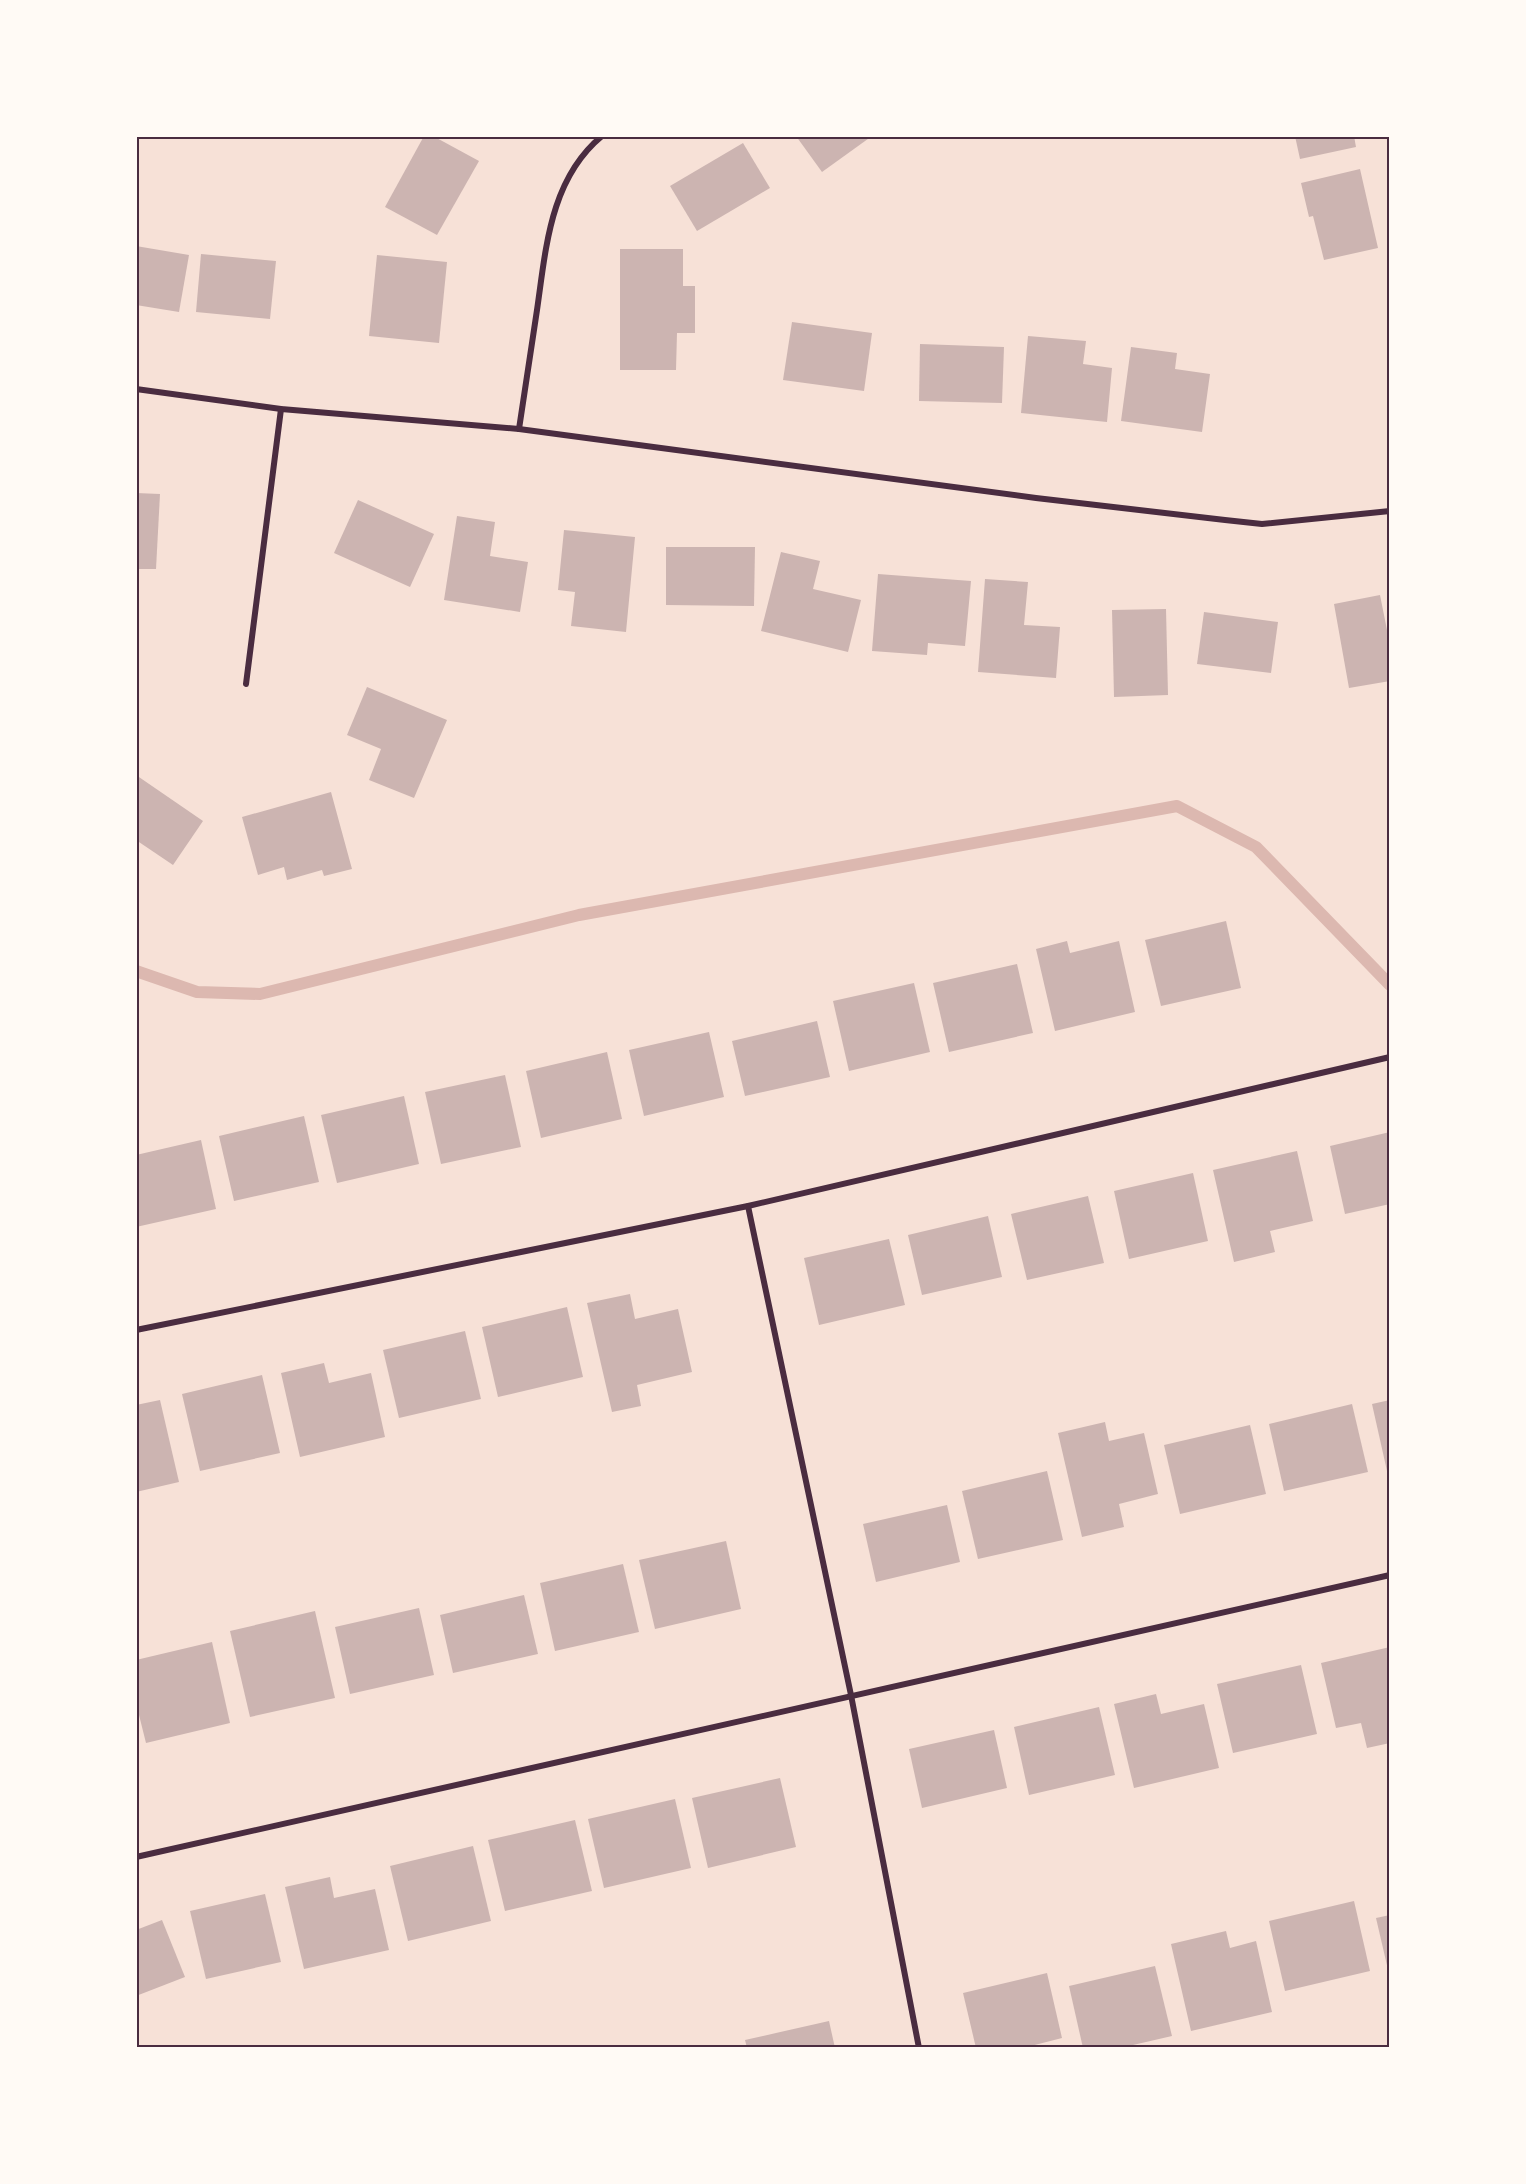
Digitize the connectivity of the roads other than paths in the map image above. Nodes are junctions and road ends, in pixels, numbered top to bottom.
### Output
1 (602, 136) edge
2 (136, 389) edge
3 (281, 409) junction
4 (519, 429) junction
5 (1389, 512) edge
6 (246, 684) dead end
7 (1386, 1057) edge
8 (748, 1206) junction
9 (136, 1330) edge
10 (1389, 1575) edge
11 (851, 1695) junction
12 (136, 1857) edge
13 (919, 2048) edge

1 - 4 street
2 - 3 street
3 - 4 street
3 - 6 street
4 - 5 street
7 - 8 street
8 - 9 street
8 - 11 street
10 - 11 street
11 - 12 street
11 - 13 street

